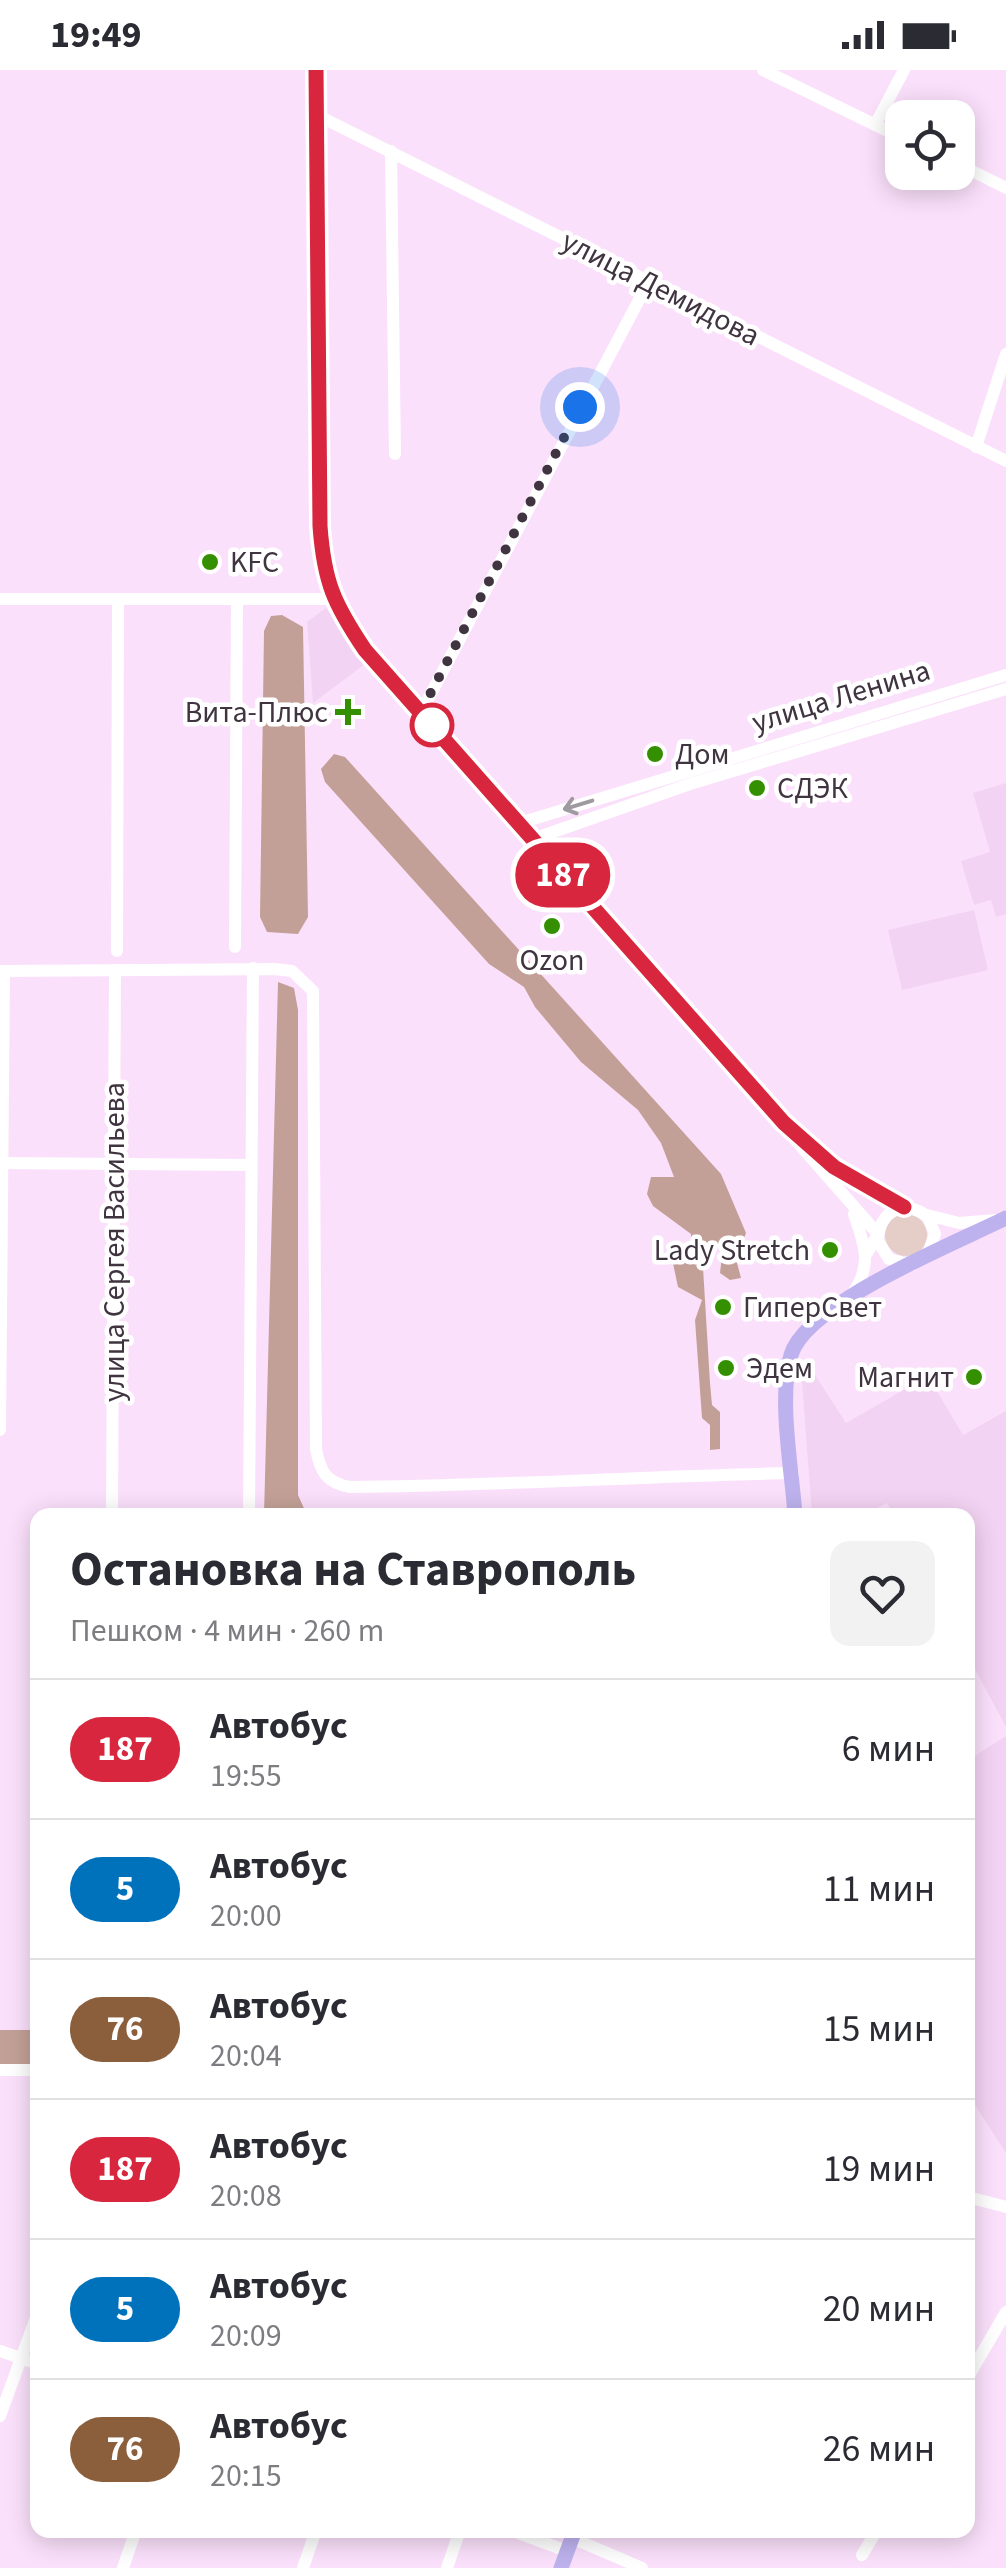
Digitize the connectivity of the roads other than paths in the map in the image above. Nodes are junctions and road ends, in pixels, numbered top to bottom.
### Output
1 (316, 70) edge
2 (763, 70) edge
3 (904, 70) edge
4 (316, 115) junction
5 (875, 125) junction
6 (885, 130) edge
7 (391, 151) junction
8 (975, 172) edge
9 (1006, 188) edge
10 (649, 281) junction
11 (1006, 354) edge
12 (976, 447) junction
13 (395, 454) dead end
14 (1006, 461) edge
15 (0, 598) edge
16 (332, 598) junction
17 (118, 600) junction
18 (236, 600) junction
19 (1006, 675) edge
20 (1006, 689) edge
21 (424, 715) junction
22 (520, 823) junction
23 (533, 839) junction
24 (235, 947) dead end
25 (117, 951) dead end
26 (253, 968) junction
27 (115, 970) junction
28 (2, 971) edge
29 (784, 1123) junction
30 (1, 1163) edge
31 (250, 1164) junction
32 (115, 1166) junction
33 (852, 1206) junction
34 (904, 1207) junction
35 (925, 1214) junction
36 (1004, 1218) edge
37 (878, 1234) junction
38 (867, 1253) junction
39 (920, 1262) junction
40 (851, 1295) junction
41 (0, 1430) edge
42 (793, 1473) junction
43 (112, 1508) edge
44 (249, 1508) edge
45 (795, 1508) edge
46 (0, 2070) edge
47 (30, 2070) edge
48 (975, 2198) edge
49 (1006, 2207) edge
50 (1006, 2312) edge
51 (30, 2334) edge
52 (0, 2351) edge
53 (21, 2359) junction
54 (30, 2362) edge
55 (975, 2365) edge
56 (0, 2416) edge
57 (133, 2538) edge
58 (313, 2538) edge
59 (457, 2538) edge
60 (872, 2538) edge
61 (571, 2540) edge
62 (862, 2556) dead end
63 (123, 2568) edge
64 (303, 2568) edge
65 (447, 2568) edge
66 (561, 2568) edge
67 (642, 2568) edge

1 - 4 street
2 - 5 street
3 - 5 street
4 - 7 street, улица Демидова
4 - 16 street
5 - 6 street
7 - 10 street, улица Демидова
7 - 13 street
8 - 9 street
10 - 12 street, улица Демидова
10 - 21 street
11 - 12 street
12 - 14 street, улица Демидова
15 - 17 street
16 - 18 street
16 - 21 street
17 - 18 street
17 - 25 street
18 - 24 street
19 -> 22 street, улица Ленина
20 - 23 street, улица Ленина
21 - 22 street
22 - 23 street
23 - 29 street
26 - 27 street
26 - 31 street
26 - 42 street
27 - 28 street
27 - 32 street, улица Сергея Васильева
28 - 30 street
29 - 33 street
29 - 34 street
30 - 32 street
30 - 41 street
31 - 32 street
31 - 44 street
32 - 43 street, улица Сергея Васильева
33 - 37 street
33 - 38 street
34 - 35 street
34 - 37 street
35 - 36 street
35 - 39 street
36 - 39 main road
37 - 38 street
37 - 39 street
38 - 40 street
39 - 40 main road
40 - 42 main road
42 - 45 main road
46 - 47 street
48 - 49 street
50 - 55 street
51 - 53 street
52 - 53 street
53 - 54 street
53 - 56 street
57 - 63 street
58 - 64 street
59 - 65 street
60 - 62 street
61 - 66 main road
61 - 67 street

